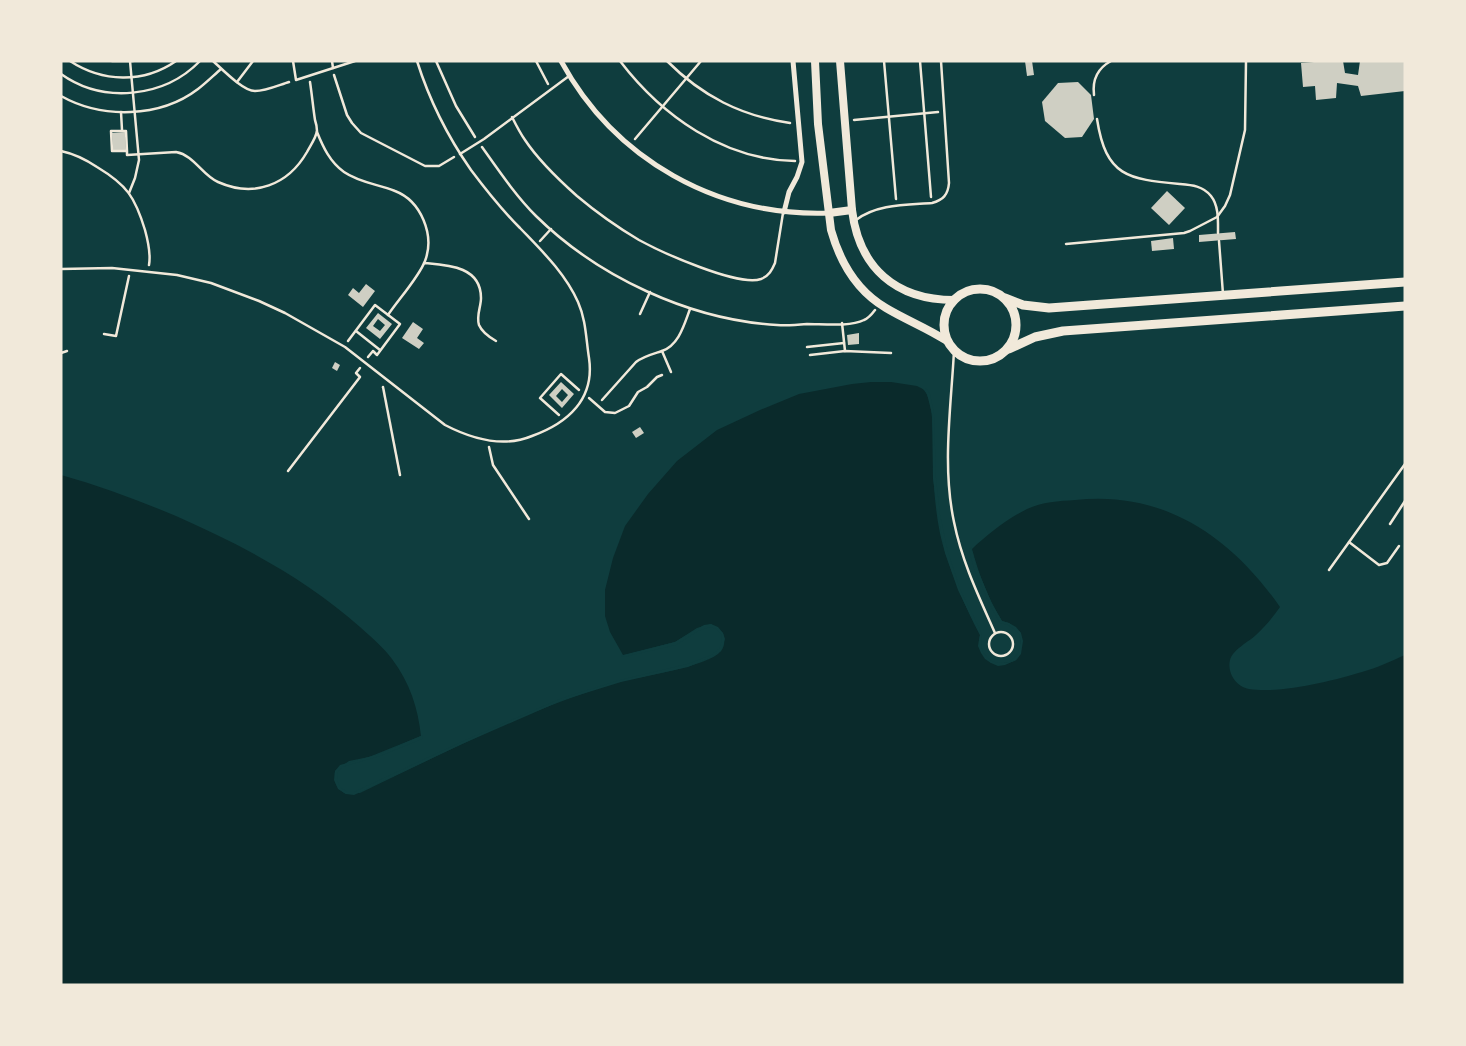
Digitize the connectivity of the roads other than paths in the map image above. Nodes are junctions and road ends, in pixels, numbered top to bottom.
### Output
1 (293, 61) edge
2 (332, 61) edge
3 (355, 61) edge
4 (417, 61) edge
5 (562, 61) edge
6 (793, 61) edge
7 (815, 61) edge
8 (840, 61) edge
9 (941, 61) edge
10 (1111, 61) edge
11 (1246, 61) edge
12 (333, 68) junction
13 (569, 76) junction
14 (1094, 95) dead end
15 (512, 117) junction
16 (1097, 119) dead end
17 (460, 154) junction
18 (852, 210) junction
19 (784, 212) junction
20 (829, 213) junction
21 (1217, 216) junction
22 (854, 221) junction
23 (1218, 233) dead end
24 (1219, 241) dead end
25 (1066, 244) dead end
26 (61, 270) edge
27 (1405, 282) edge
28 (1223, 295) junction
29 (1005, 298) junction
30 (954, 300) junction
31 (1405, 306) edge
32 (947, 341) junction
33 (1009, 349) junction
34 (1405, 464) edge
35 (1405, 501) edge
36 (1390, 524) dead end
37 (1349, 542) junction
38 (1399, 546) dead end
39 (1329, 570) dead end

1 - 12 lane
2 - 12 lane
3 - 12 lane
4 - 17 lane
5 - 13 street
6 - 19 street
7 - 20 main road
8 - 18 main road
9 - 22 lane
10 - 14 lane
11 - 21 lane
13 - 15 lane
13 - 19 street
15 - 17 lane
15 - 19 lane
16 - 21 lane
17 - 26 lane
18 - 20 main road
18 - 22 main road
19 - 20 street
20 - 32 main road
21 - 23 lane
21 - 25 lane
22 - 30 main road
24 - 28 lane
27 - 28 main road
28 - 29 main road
29 - 30 main road
29 - 33 main road
30 - 32 main road
31 - 33 main road
32 - 33 main road
34 - 37 lane
35 - 36 lane
37 - 38 lane
37 - 39 lane

